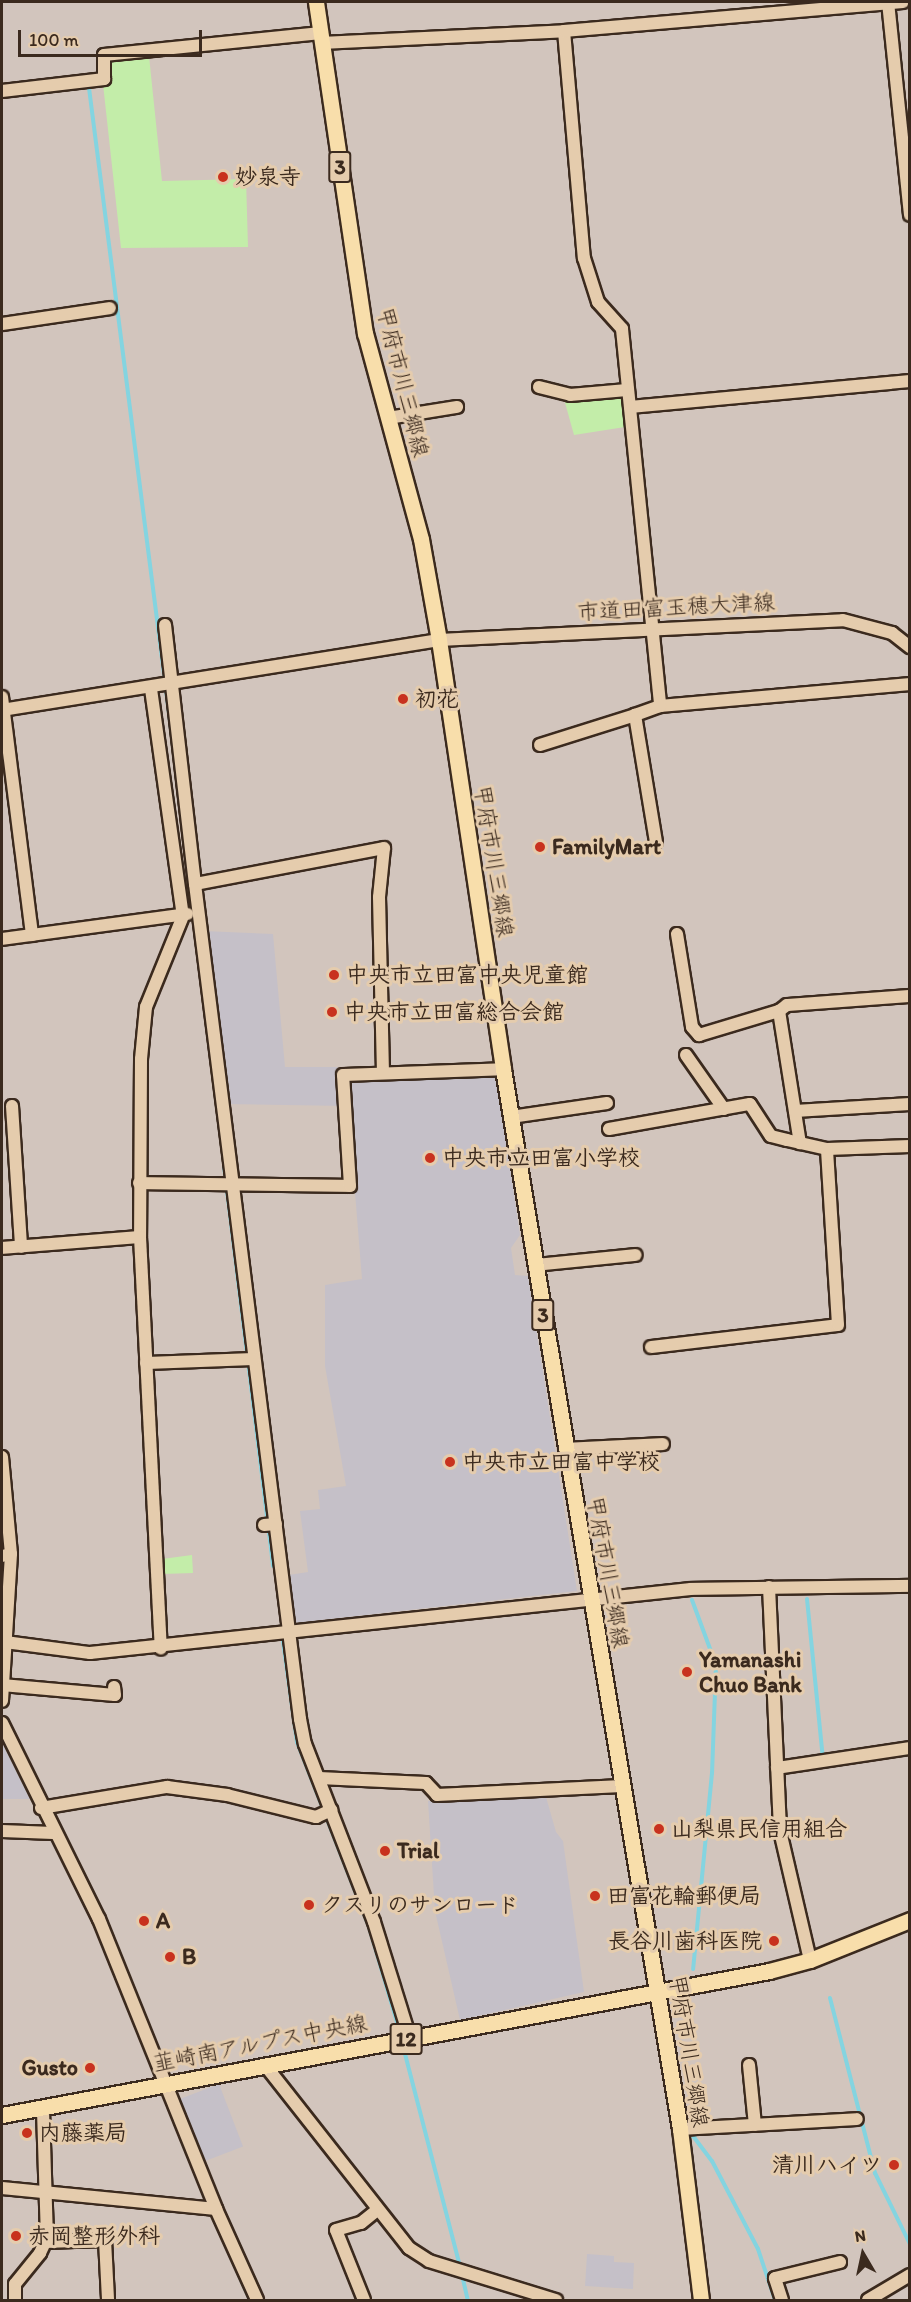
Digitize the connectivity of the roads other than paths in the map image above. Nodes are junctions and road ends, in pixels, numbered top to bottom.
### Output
1 (316, 2) edge
2 (888, 2) edge
3 (903, 2) edge
4 (564, 31) junction
5 (321, 38) junction
6 (2, 91) edge
7 (909, 214) edge
8 (110, 308) dead end
9 (2, 324) edge
10 (909, 381) edge
11 (539, 387) dead end
12 (627, 390) junction
13 (457, 407) dead end
14 (630, 407) junction
15 (388, 418) junction
16 (165, 625) dead end
17 (653, 631) junction
18 (439, 639) junction
19 (909, 646) edge
20 (909, 684) edge
21 (163, 686) junction
22 (660, 705) junction
23 (2, 706) edge
24 (635, 715) junction
25 (540, 746) dead end
26 (656, 842) dead end
27 (195, 884) junction
28 (192, 913) junction
29 (677, 934) dead end
30 (32, 935) junction
31 (2, 939) edge
32 (909, 996) edge
33 (779, 1011) junction
34 (686, 1055) dead end
35 (503, 1069) junction
36 (383, 1073) junction
37 (607, 1103) dead end
38 (909, 1104) edge
39 (12, 1106) dead end
40 (723, 1109) junction
41 (795, 1111) junction
42 (511, 1117) junction
43 (609, 1129) dead end
44 (800, 1143) junction
45 (909, 1146) edge
46 (827, 1149) junction
47 (139, 1183) junction
48 (228, 1184) junction
49 (140, 1237) junction
50 (21, 1247) junction
51 (2, 1248) edge
52 (636, 1255) dead end
53 (535, 1265) junction
54 (651, 1347) dead end
55 (249, 1360) junction
56 (146, 1363) junction
57 (663, 1444) dead end
58 (565, 1449) junction
59 (2, 1457) edge
60 (6, 1555) edge
61 (909, 1586) edge
62 (768, 1587) junction
63 (590, 1600) junction
64 (285, 1634) junction
65 (5, 1642) junction
66 (161, 1648) junction
67 (2, 1685) edge
68 (114, 1687) dead end
69 (2, 1701) edge
70 (2, 1723) edge
71 (909, 1748) edge
72 (777, 1768) junction
73 (319, 1778) junction
74 (622, 1786) junction
75 (41, 1808) junction
76 (327, 1812) junction
77 (2, 1831) edge
78 (53, 1833) junction
79 (909, 1920) edge
80 (810, 1960) junction
81 (657, 1991) junction
82 (410, 2038) junction
83 (265, 2065) junction
84 (749, 2066) dead end
85 (165, 2083) junction
86 (43, 2108) junction
87 (2, 2115) edge
88 (857, 2119) dead end
89 (755, 2125) junction
90 (680, 2129) junction
91 (2, 2188) edge
92 (45, 2189) junction
93 (212, 2209) junction
94 (376, 2211) junction
95 (45, 2242) junction
96 (840, 2262) dead end
97 (909, 2275) edge
98 (15, 2301) edge
99 (108, 2301) edge
100 (257, 2301) edge
101 (364, 2301) edge
102 (556, 2301) edge
103 (701, 2301) edge
104 (782, 2301) edge
105 (868, 2301) edge

1 - 5 main road, 甲府市川三郷線 / 3
2 - 3 street
2 - 4 street
2 - 7 street
4 - 5 street
4 - 12 street
5 - 6 street
5 - 15 main road, 甲府市川三郷線 / 3
8 - 9 street
10 - 14 street
11 - 12 street
12 - 14 street
13 - 15 street
14 - 17 street
15 - 18 main road, 甲府市川三郷線 / 3
16 - 21 street
17 - 18 street, 市道田富玉穂大津線
17 - 19 street, 市道田富玉穂大津線
17 - 22 street
18 - 21 street, 市道田富玉穂大津線
18 - 35 main road, 甲府市川三郷線 / 3
20 - 22 street
21 - 23 street, 市道田富玉穂大津線
21 - 27 street
21 - 28 street
22 - 24 street
23 - 30 street
24 - 25 street
24 - 26 street
27 - 28 street
27 - 36 street
28 - 30 street
28 - 47 street
28 - 48 street
29 - 33 street
30 - 31 street
32 - 33 street
33 - 41 street
34 - 40 street
35 - 36 street
35 - 42 main road, 甲府市川三郷線 / 3
36 - 48 street
37 - 42 street
38 - 41 street
39 - 50 street
40 - 43 street
40 - 44 street
41 - 44 street
42 - 53 main road, 甲府市川三郷線 / 3
44 - 46 street
45 - 46 street
46 - 54 street
47 - 48 street
47 - 49 street
48 - 55 street
49 - 50 street
49 - 56 street
50 - 51 street
52 - 53 street
53 - 58 main road, 甲府市川三郷線 / 3
55 - 56 street
55 - 64 street
56 - 66 street
57 - 58 street
58 - 63 main road, 甲府市川三郷線 / 3
59 - 60 street
60 - 65 street
61 - 62 street
62 - 63 street
62 - 72 street
63 - 64 street
63 - 74 main road, 甲府市川三郷線 / 3
64 - 66 street
64 - 73 street
65 - 66 street
65 - 67 street
67 - 68 street
67 - 69 street
70 - 75 street
71 - 72 street
72 - 80 street
73 - 74 street
73 - 76 street
74 - 81 main road, 甲府市川三郷線 / 3
75 - 76 street
75 - 78 street
76 - 82 street
77 - 78 street
78 - 85 street
79 - 80 main road, 韮崎南アルプス中央線 / 12
80 - 81 main road, 韮崎南アルプス中央線 / 12
81 - 82 main road, 韮崎南アルプス中央線 / 12
81 - 90 main road, 甲府市川三郷線 / 3
82 - 83 main road, 韮崎南アルプス中央線 / 12
83 - 85 main road, 韮崎南アルプス中央線 / 12
83 - 94 street
84 - 89 street
85 - 86 main road, 韮崎南アルプス中央線 / 12
85 - 93 street
86 - 87 main road, 韮崎南アルプス中央線 / 12
86 - 92 street
88 - 89 street
89 - 90 street
90 - 103 main road, 甲府市川三郷線 / 3
91 - 92 street
92 - 93 street
92 - 95 street
93 - 100 street
94 - 101 street
94 - 102 street
95 - 98 street
95 - 99 street
96 - 104 street
97 - 105 street

